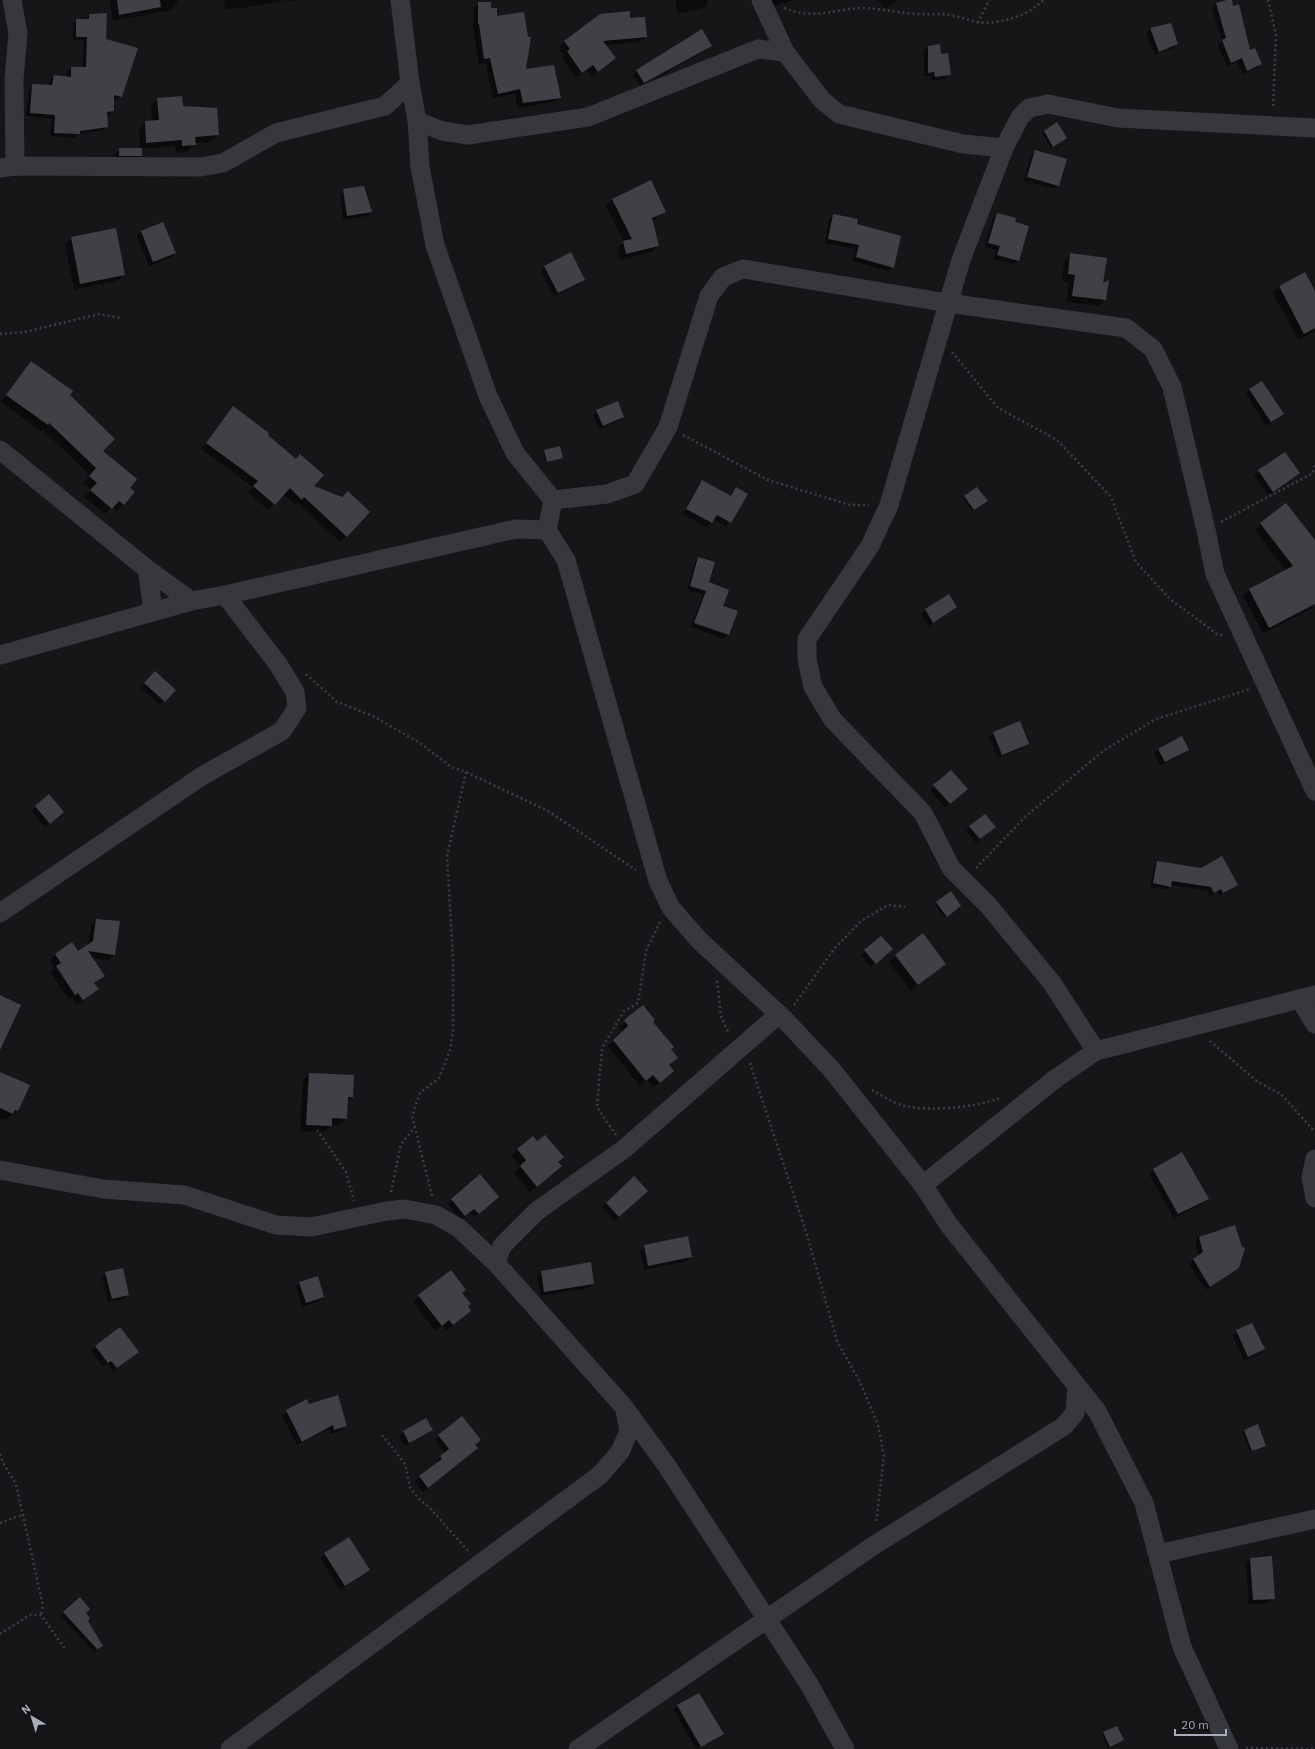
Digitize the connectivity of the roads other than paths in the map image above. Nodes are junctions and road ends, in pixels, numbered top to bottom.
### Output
1 (12, 0) edge
2 (400, 0) edge
3 (769, 2) edge
4 (784, 52) junction
5 (410, 83) junction
6 (417, 121) junction
7 (1315, 128) edge
8 (1004, 148) junction
9 (8, 167) edge
10 (948, 303) junction
11 (0, 450) edge
12 (553, 500) junction
13 (547, 530) junction
14 (147, 569) junction
15 (225, 595) junction
16 (191, 601) junction
17 (150, 613) junction
18 (0, 655) edge
19 (1315, 791) edge
20 (0, 913) edge
21 (1307, 997) edge
22 (781, 1017) junction
23 (1315, 1024) edge
24 (1096, 1051) junction
25 (1315, 1159) edge
26 (0, 1170) edge
27 (923, 1185) junction
28 (1315, 1198) edge
29 (496, 1263) junction
30 (1077, 1386) junction
31 (624, 1407) junction
32 (1315, 1519) edge
33 (1158, 1554) junction
34 (767, 1620) junction
35 (1229, 1748) edge
36 (230, 1749) edge
37 (578, 1749) edge
38 (845, 1749) edge

1 - 9 street
2 - 5 street
3 - 4 street
4 - 6 street
4 - 8 street
5 - 6 street
5 - 9 street
6 - 12 street
7 - 8 street
8 - 10 street
10 - 12 street
10 - 19 street
10 - 24 street
11 - 14 street
12 - 13 street
13 - 15 street
13 - 22 street
14 - 16 street
14 - 17 street
15 - 16 street
15 - 20 street
16 - 17 street
17 - 18 street
21 - 23 street
21 - 24 street
22 - 27 street
22 - 29 street
24 - 27 street
25 - 28 street
26 - 29 street
27 - 30 street
29 - 31 street
30 - 33 street
30 - 34 street
31 - 34 street
31 - 36 street
32 - 33 street
33 - 35 street
34 - 37 street
34 - 38 street

